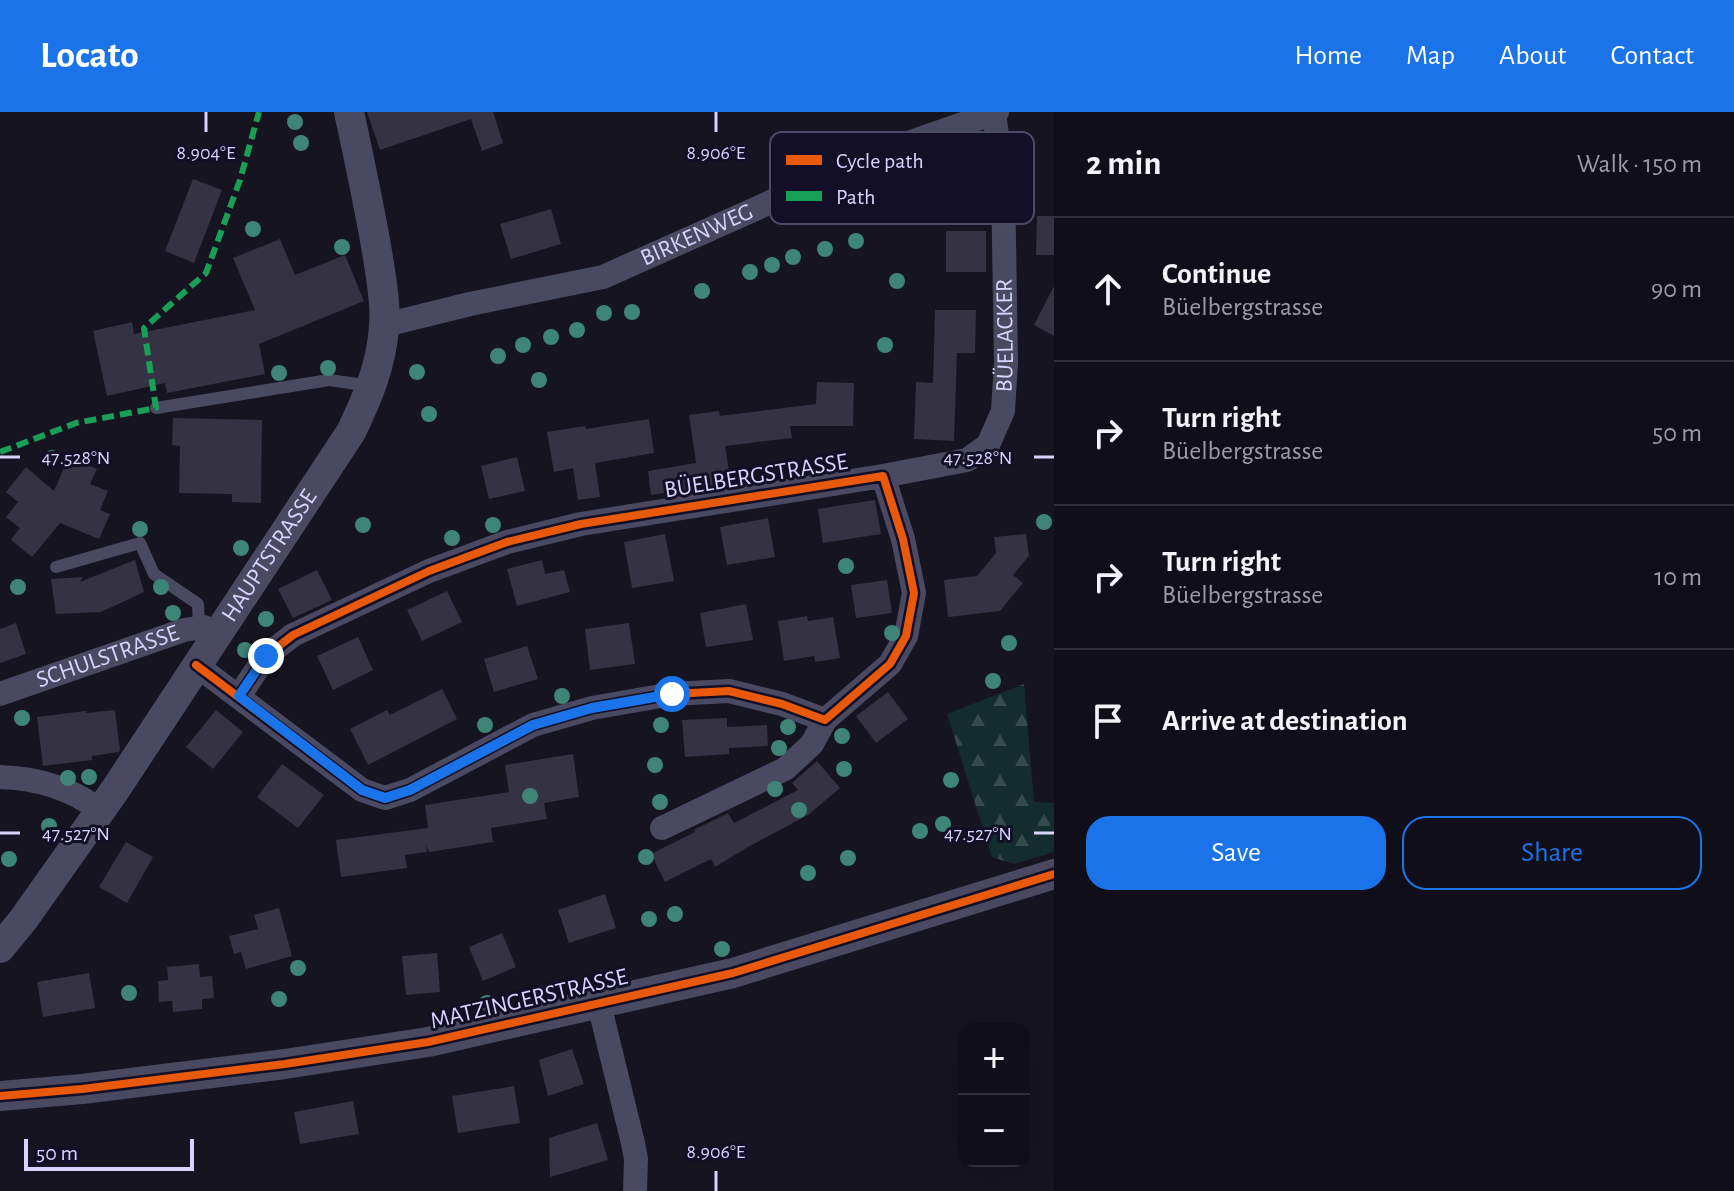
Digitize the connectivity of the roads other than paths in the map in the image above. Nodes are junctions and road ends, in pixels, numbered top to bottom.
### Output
1 (349, 112) edge
2 (996, 112) edge
3 (939, 132) edge
4 (998, 132) edge
5 (770, 202) edge
6 (1004, 224) edge
7 (385, 325) junction
8 (371, 386) junction
9 (156, 408) dead end
10 (883, 476) junction
11 (56, 567) dead end
12 (208, 630) junction
13 (196, 665) junction
14 (0, 694) edge
15 (239, 696) junction
16 (825, 720) junction
17 (0, 777) edge
18 (100, 810) junction
19 (662, 828) dead end
20 (1054, 874) edge
21 (0, 948) edge
22 (599, 1004) junction
23 (0, 1096) edge
24 (635, 1191) edge

1 - 7 street, HAUPTSTRASSE
2 - 3 street, BIRKENWEG
2 - 4 street, BÜELACKER
5 - 7 street, BIRKENWEG
6 - 10 street, BÜELACKER
7 - 8 street, HAUPTSTRASSE
8 - 9 lane
8 - 12 street, HAUPTSTRASSE
10 - 15 street, BÜELBERGSTRASSE
10 - 16 street, BÜELBERGSTRASSE
11 - 12 lane
12 - 13 street, HAUPTSTRASSE
12 - 14 street, SCHULSTRASSE
13 - 15 street
13 - 18 street, HAUPTSTRASSE
15 - 16 street
16 - 19 street, BÜELBERGSTRASSE
17 - 18 street
18 - 21 street, HAUPTSTRASSE
20 - 22 street, MATZINGERSTRASSE
22 - 23 street, MATZINGERSTRASSE
22 - 24 street

